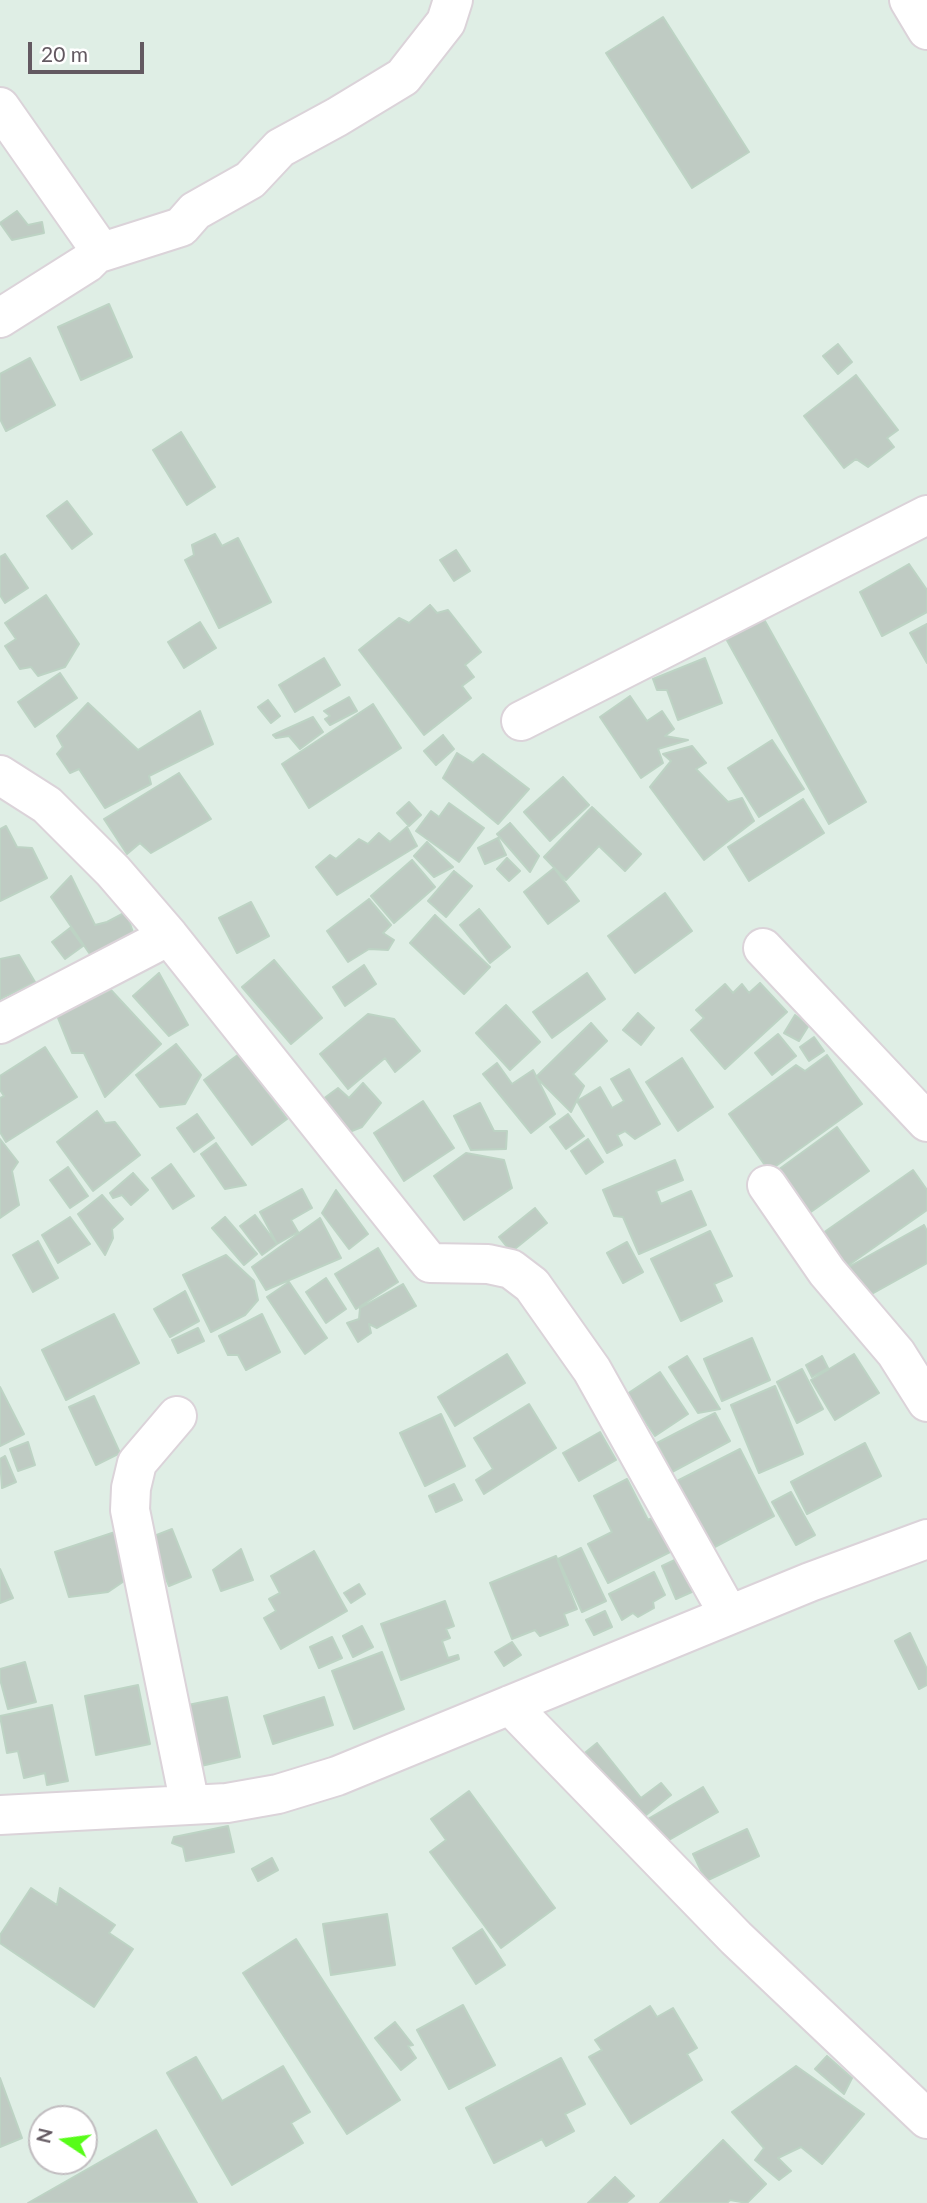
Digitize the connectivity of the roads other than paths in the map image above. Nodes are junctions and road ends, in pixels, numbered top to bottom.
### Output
1 (453, 0) edge
2 (909, 0) edge
3 (927, 30) edge
4 (0, 107) edge
5 (96, 254) junction
6 (0, 318) edge
7 (927, 515) edge
8 (521, 721) dead end
9 (0, 775) edge
10 (169, 936) junction
11 (763, 948) dead end
12 (0, 1024) edge
13 (927, 1122) edge
14 (767, 1185) dead end
15 (927, 1402) edge
16 (177, 1416) dead end
17 (927, 1539) edge
18 (729, 1615) junction
19 (510, 1705) junction
20 (190, 1805) junction
21 (0, 1815) edge
22 (927, 2119) edge

1 - 5 street
2 - 3 street
4 - 5 street
5 - 6 street
7 - 8 street
9 - 10 street
10 - 12 street
10 - 18 street
11 - 13 street
14 - 15 street
16 - 20 street
17 - 18 street
18 - 19 street
19 - 20 street
19 - 22 street
20 - 21 street

